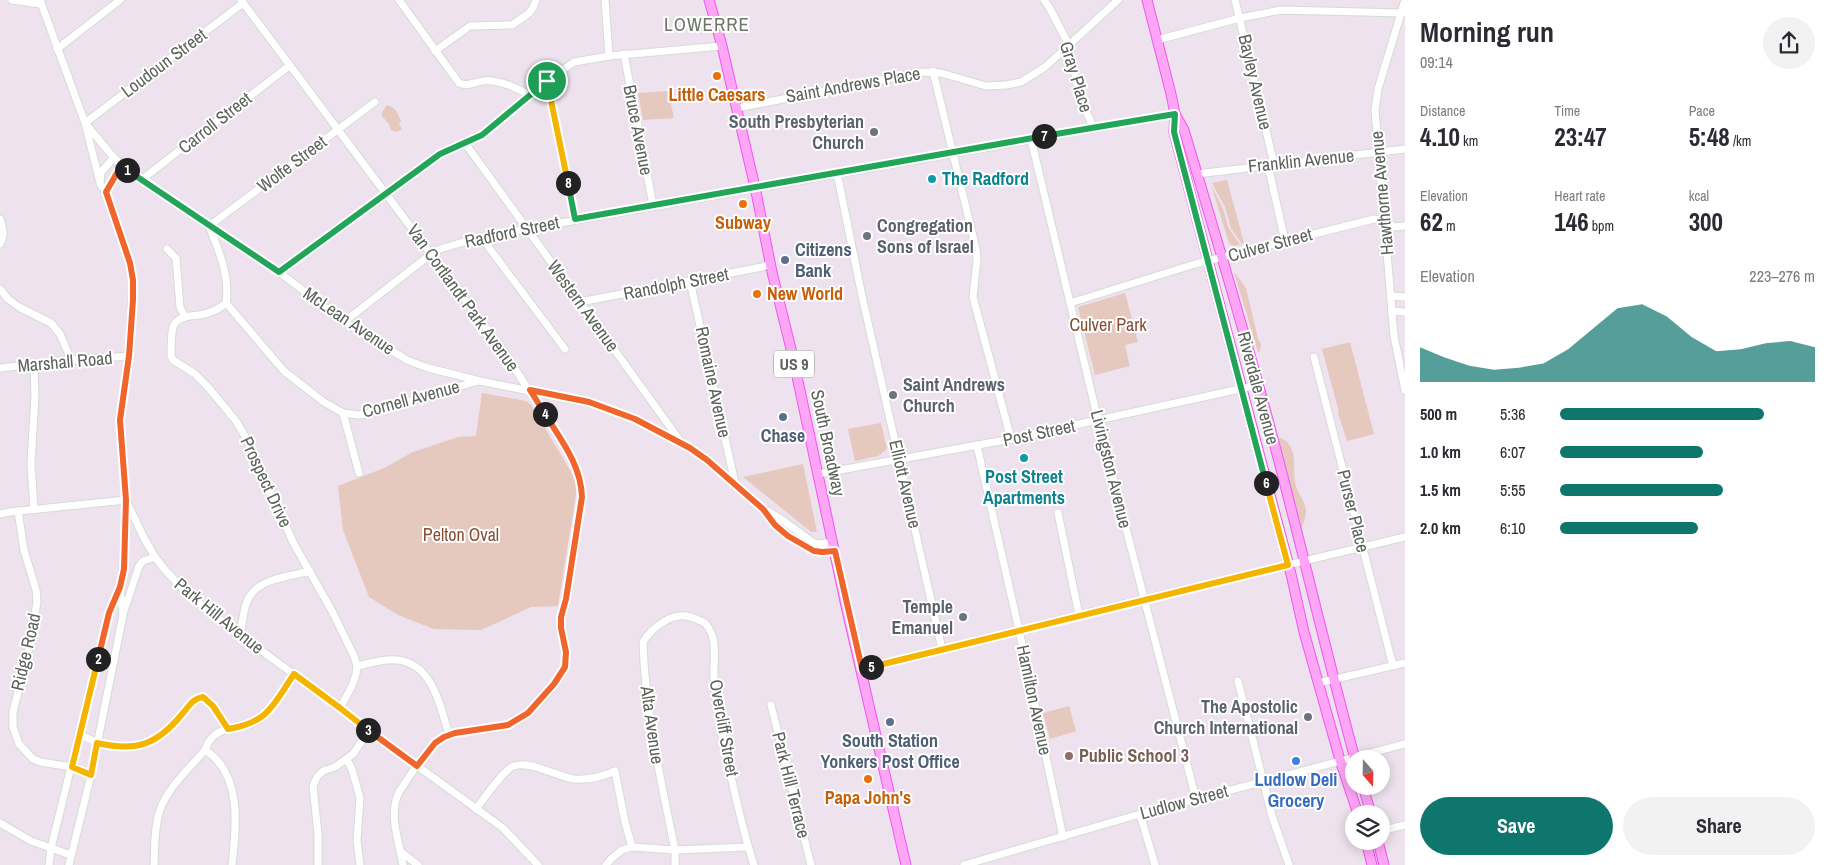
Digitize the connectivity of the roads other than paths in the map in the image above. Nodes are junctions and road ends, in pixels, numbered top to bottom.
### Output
1 (12, 0) edge
2 (120, 0) edge
3 (399, 0) edge
4 (536, 0) edge
5 (605, 0) edge
6 (709, 0) edge
7 (1044, 0) edge
8 (1118, 0) edge
9 (1147, 0) edge
10 (1235, 0) edge
11 (1404, 0) edge
12 (40, 2) edge
13 (242, 2) edge
14 (1403, 14) edge
15 (1240, 18) junction
16 (1157, 40) junction
17 (1069, 45) junction
18 (722, 46) junction
19 (57, 49) junction
20 (435, 51) junction
21 (624, 54) junction
22 (609, 56) junction
23 (290, 66) junction
24 (933, 71) junction
25 (547, 81) junction
26 (529, 95) junction
27 (375, 102) dead end
28 (736, 108) junction
29 (1175, 114) junction
30 (85, 123) junction
31 (1094, 128) junction
32 (338, 130) junction
33 (1031, 139) junction
34 (465, 143) junction
35 (1405, 149) edge
36 (953, 152) junction
37 (1379, 152) junction
38 (114, 158) junction
39 (1271, 164) junction
40 (121, 166) junction
41 (837, 173) junction
42 (1197, 174) junction
43 (141, 180) junction
44 (100, 184) junction
45 (755, 187) junction
46 (106, 192) junction
47 (385, 193) junction
48 (653, 205) junction
49 (0, 219) edge
50 (575, 219) junction
51 (1385, 221) junction
52 (209, 226) junction
53 (1405, 226) edge
54 (527, 228) junction
55 (481, 236) junction
56 (1285, 241) junction
57 (0, 244) edge
58 (167, 249) dead end
59 (431, 254) junction
60 (1223, 258) junction
61 (1208, 261) junction
62 (770, 264) junction
63 (279, 272) junction
64 (690, 281) junction
65 (0, 289) edge
66 (1391, 296) junction
67 (1405, 297) edge
68 (580, 302) junction
69 (226, 303) junction
70 (1070, 303) junction
71 (1392, 311) junction
72 (1405, 312) edge
73 (185, 317) junction
74 (344, 322) junction
75 (565, 349) dead end
76 (129, 356) junction
77 (1314, 357) dead end
78 (70, 360) junction
79 (34, 364) junction
80 (0, 368) edge
81 (480, 381) junction
82 (1258, 385) junction
83 (1241, 389) junction
84 (530, 390) junction
85 (1405, 390) edge
86 (343, 413) junction
87 (1098, 420) junction
88 (1011, 439) junction
89 (683, 444) junction
90 (977, 446) junction
91 (900, 458) junction
92 (359, 473) dead end
93 (818, 474) junction
94 (735, 483) junction
95 (126, 500) junction
96 (34, 509) junction
97 (18, 511) junction
98 (1058, 513) dead end
99 (0, 514) edge
100 (1405, 537) edge
101 (834, 546) junction
102 (1362, 547) junction
103 (155, 557) junction
104 (1303, 562) junction
105 (1288, 565) junction
106 (310, 571) junction
107 (120, 587) junction
108 (1144, 599) junction
109 (123, 615) junction
110 (1079, 615) junction
111 (693, 618) joint
112 (1019, 630) junction
113 (240, 635) junction
114 (942, 649) junction
115 (1405, 663) edge
116 (357, 666) junction
117 (1393, 666) junction
118 (862, 669) junction
119 (294, 674) junction
120 (1333, 680) junction
121 (1238, 681) dead end
122 (1318, 683) junction
123 (771, 705) dead end
124 (340, 708) junction
125 (228, 729) junction
126 (369, 731) junction
127 (80, 735) junction
128 (449, 735) junction
129 (97, 743) junction
130 (1405, 744) edge
131 (205, 750) junction
132 (1353, 750) edge
133 (1384, 750) edge
134 (1345, 759) edge
135 (347, 760) junction
136 (1340, 760) junction
137 (417, 766) junction
138 (72, 767) junction
139 (91, 775) junction
140 (1264, 781) junction
141 (1196, 799) junction
142 (1355, 805) edge
143 (476, 809) junction
144 (1140, 814) junction
145 (0, 823) edge
146 (1405, 826) edge
147 (1390, 829) edge
148 (1064, 837) junction
149 (748, 847) junction
150 (51, 848) junction
151 (632, 848) junction
152 (675, 850) junction
153 (1368, 850) edge
154 (1380, 850) edge
155 (400, 852) junction
156 (71, 855) junction
157 (49, 865) edge
158 (69, 865) edge
159 (154, 865) edge
160 (232, 865) edge
161 (318, 865) edge
162 (360, 865) edge
163 (403, 865) edge
164 (418, 865) edge
165 (538, 865) edge
166 (606, 865) edge
167 (676, 865) edge
168 (754, 865) edge
169 (811, 865) edge
170 (906, 865) edge
171 (964, 865) edge
172 (1155, 865) edge
173 (1289, 865) edge
174 (1372, 865) edge
175 (1384, 865) edge

1 - 12 street
2 - 19 street
3 - 20 street
4 - 20 street
5 - 22 street
6 - 18 main road, South Broadway / US 9
7 - 17 street, Gray Place
8 - 17 street, Saint Andrews Place
9 - 16 main road, Riverdale Avenue
10 - 15 street, Bayley Avenue
11 - 14 street, Hawthorne Avenue
12 - 19 street, McLean Avenue
13 - 23 street, Van Cortlandt Park Avenue
13 - 30 street, Loudoun Street
14 - 15 street
14 - 37 street, Hawthorne Avenue
15 - 16 street
15 - 39 street, Bayley Avenue
16 - 29 main road, Riverdale Avenue
17 - 24 street, Saint Andrews Place
17 - 31 street, Gray Place
18 - 21 street
18 - 28 main road, South Broadway / US 9
19 - 30 street, McLean Avenue
20 - 26 street
21 - 22 street
21 - 48 street, Bruce Avenue
22 - 25 street
23 - 32 street, Van Cortlandt Park Avenue
23 - 43 street, Carroll Street
24 - 28 street, Saint Andrews Place
24 - 36 street
25 - 26 street
25 - 50 street
26 - 34 street
27 - 32 street, Wolfe Street
28 - 45 main road, South Broadway / US 9
29 - 31 street, Radford Street
29 - 42 main road, Riverdale Avenue
29 - 61 main road, Riverdale Avenue
30 - 38 street, McLean Avenue
30 - 44 street
31 - 33 street, Radford Street
32 - 47 street, Van Cortlandt Park Avenue
32 - 52 street, Wolfe Street
33 - 36 street, Radford Street
33 - 70 street, Livingston Avenue
34 - 47 street
34 - 54 street, Western Avenue
35 - 37 street, Franklin Avenue
36 - 41 street, Radford Street
36 - 88 street
37 - 39 street, Franklin Avenue
37 - 51 street, Hawthorne Avenue
38 - 40 street, McLean Avenue
38 - 44 street
39 - 42 street, Franklin Avenue
39 - 56 street
40 - 43 street, McLean Avenue
40 - 46 street
41 - 45 street, Radford Street
41 - 91 street, Elliott Avenue
42 - 60 main road, Riverdale Avenue
43 - 52 street, McLean Avenue
44 - 46 street, Park Hill Avenue
45 - 48 street, Radford Street
45 - 62 main road, South Broadway / US 9
46 - 76 street, Park Hill Avenue
47 - 59 street, Van Cortlandt Park Avenue
47 - 63 street
48 - 50 street, Radford Street
49 - 57 street
50 - 54 street, Radford Street
51 - 53 street, Culver Street
51 - 56 street, Culver Street
51 - 66 street, Hawthorne Avenue
52 - 63 street, McLean Avenue
52 - 69 street
54 - 55 street, Radford Street
54 - 68 street, Western Avenue
55 - 59 street, Radford Street
55 - 75 street
56 - 60 street, Culver Street
58 - 73 street
59 - 74 street, Radford Street
59 - 84 street, Van Cortlandt Park Avenue
60 - 61 street, Culver Street
60 - 82 main road, Riverdale Avenue
61 - 70 street, Culver Street
61 - 83 main road, Riverdale Avenue
62 - 64 street, Randolph Street
62 - 93 main road, South Broadway / US 9
63 - 74 street, McLean Avenue
64 - 68 street, Randolph Street
64 - 94 street, Romaine Avenue
65 - 78 street
66 - 67 street
66 - 71 street, Hawthorne Avenue
68 - 89 street, Western Avenue
69 - 73 street
69 - 86 street, Cornell Avenue
70 - 87 street, Livingston Avenue
71 - 72 street
71 - 85 street, Hawthorne Avenue
73 - 106 street, Prospect Drive
74 - 81 street, McLean Avenue
76 - 78 street, Marshall Road
76 - 95 street, Park Hill Avenue
77 - 102 street, Purser Place
78 - 79 street, Marshall Road
79 - 80 street, Marshall Road
79 - 96 street
81 - 84 street, McLean Avenue
81 - 86 street, Cornell Avenue
82 - 83 street, Post Street
82 - 104 main road, Riverdale Avenue
83 - 87 street, Post Street
83 - 105 main road, Riverdale Avenue
84 - 89 street, McLean Avenue
84 - 128 street, Van Cortlandt Park Avenue
86 - 92 street
87 - 88 street, Post Street
87 - 108 street, Livingston Avenue
88 - 90 street, Post Street
89 - 94 street, McLean Avenue
90 - 91 street, Post Street
90 - 112 street, Hamilton Avenue
91 - 93 street, Post Street
91 - 114 street, Elliott Avenue
93 - 101 main road, South Broadway / US 9
94 - 101 street, McLean Avenue
95 - 96 street
95 - 103 street, Park Hill Avenue
95 - 107 street
96 - 97 street
97 - 99 street
97 - 138 street, Ridge Road
98 - 110 street
100 - 102 street
101 - 118 main road, South Broadway / US 9
102 - 104 street
102 - 117 street, Purser Place
103 - 109 street
103 - 113 street, Park Hill Avenue
104 - 105 street
104 - 120 main road, Riverdale Avenue
105 - 108 street
105 - 122 main road, Riverdale Avenue
106 - 113 street
106 - 116 street, Prospect Drive
107 - 109 street
107 - 127 street
108 - 110 street
108 - 141 street, Livingston Avenue
109 - 129 street
110 - 112 street
111 - 149 street, Overcliff Street
111 - 152 street, Alta Avenue
112 - 114 street
112 - 148 street, Hamilton Avenue
113 - 119 street, Park Hill Avenue
114 - 118 street
115 - 117 street
116 - 124 street
116 - 128 street
117 - 120 street
118 - 170 main road, South Broadway / US 9
119 - 124 street, Park Hill Avenue
119 - 125 street
120 - 122 street
120 - 132 main road, Riverdale Avenue
121 - 140 street
122 - 136 main road, Riverdale Avenue
123 - 169 street, Park Hill Terrace
124 - 126 street, Park Hill Avenue
125 - 129 street
125 - 131 street
126 - 135 street
126 - 137 street, Park Hill Avenue
127 - 129 street
127 - 138 street
128 - 137 street, Van Cortlandt Park Avenue
129 - 139 street
130 - 133 street, Ludlow Street
131 - 159 street
131 - 160 street
134 - 136 street, Ludlow Street
135 - 161 street
135 - 162 street
136 - 140 street, Ludlow Street
136 - 142 main road, Riverdale Avenue
137 - 143 street, Park Hill Avenue
137 - 155 street, Van Cortlandt Park Avenue
138 - 139 street, Ridge Road
138 - 150 street
139 - 156 street
140 - 141 street, Ludlow Street
140 - 173 street
141 - 144 street, Ludlow Street
143 - 151 street
143 - 165 street, Park Hill Avenue
144 - 148 street, Ludlow Street
144 - 172 street
145 - 150 street
146 - 147 street
148 - 171 street, Ludlow Street
149 - 152 street
149 - 168 street, Overcliff Street
150 - 156 street
150 - 157 street
151 - 152 street
151 - 166 street
152 - 167 street, Alta Avenue
153 - 174 main road
154 - 175 main road
155 - 163 street, Van Cortlandt Park Avenue
155 - 164 street
156 - 158 street

